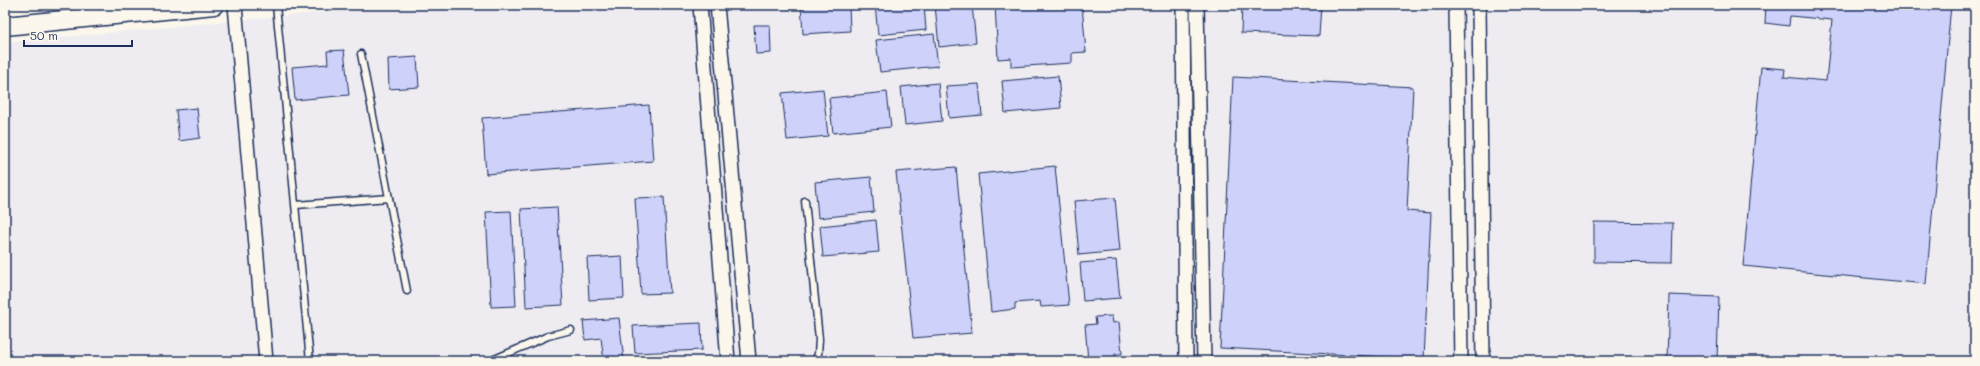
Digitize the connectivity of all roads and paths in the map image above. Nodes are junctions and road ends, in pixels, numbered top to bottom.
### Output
1 (214, 5) edge
2 (235, 5) edge
3 (276, 5) edge
4 (700, 5) edge
5 (717, 5) edge
6 (1183, 5) edge
7 (1197, 5) edge
8 (1456, 5) edge
9 (1479, 5) edge
10 (5, 26) edge
11 (361, 54) dead end
12 (389, 198) junction
13 (805, 201) dead end
14 (296, 205) junction
15 (407, 291) dead end
16 (572, 330) dead end
17 (266, 361) edge
18 (310, 361) edge
19 (490, 361) edge
20 (728, 361) edge
21 (749, 361) edge
22 (815, 361) edge
23 (1186, 361) edge
24 (1204, 361) edge
25 (1461, 361) edge
26 (1483, 361) edge

1 - 10 street
2 - 17 street
3 - 14 lane
4 - 20 street
5 - 21 street
6 - 23 street
7 - 24 street
8 - 25 street
9 - 26 street
11 - 12 lane
12 - 14 lane
12 - 15 lane
13 - 22 lane
14 - 18 lane
16 - 19 lane

